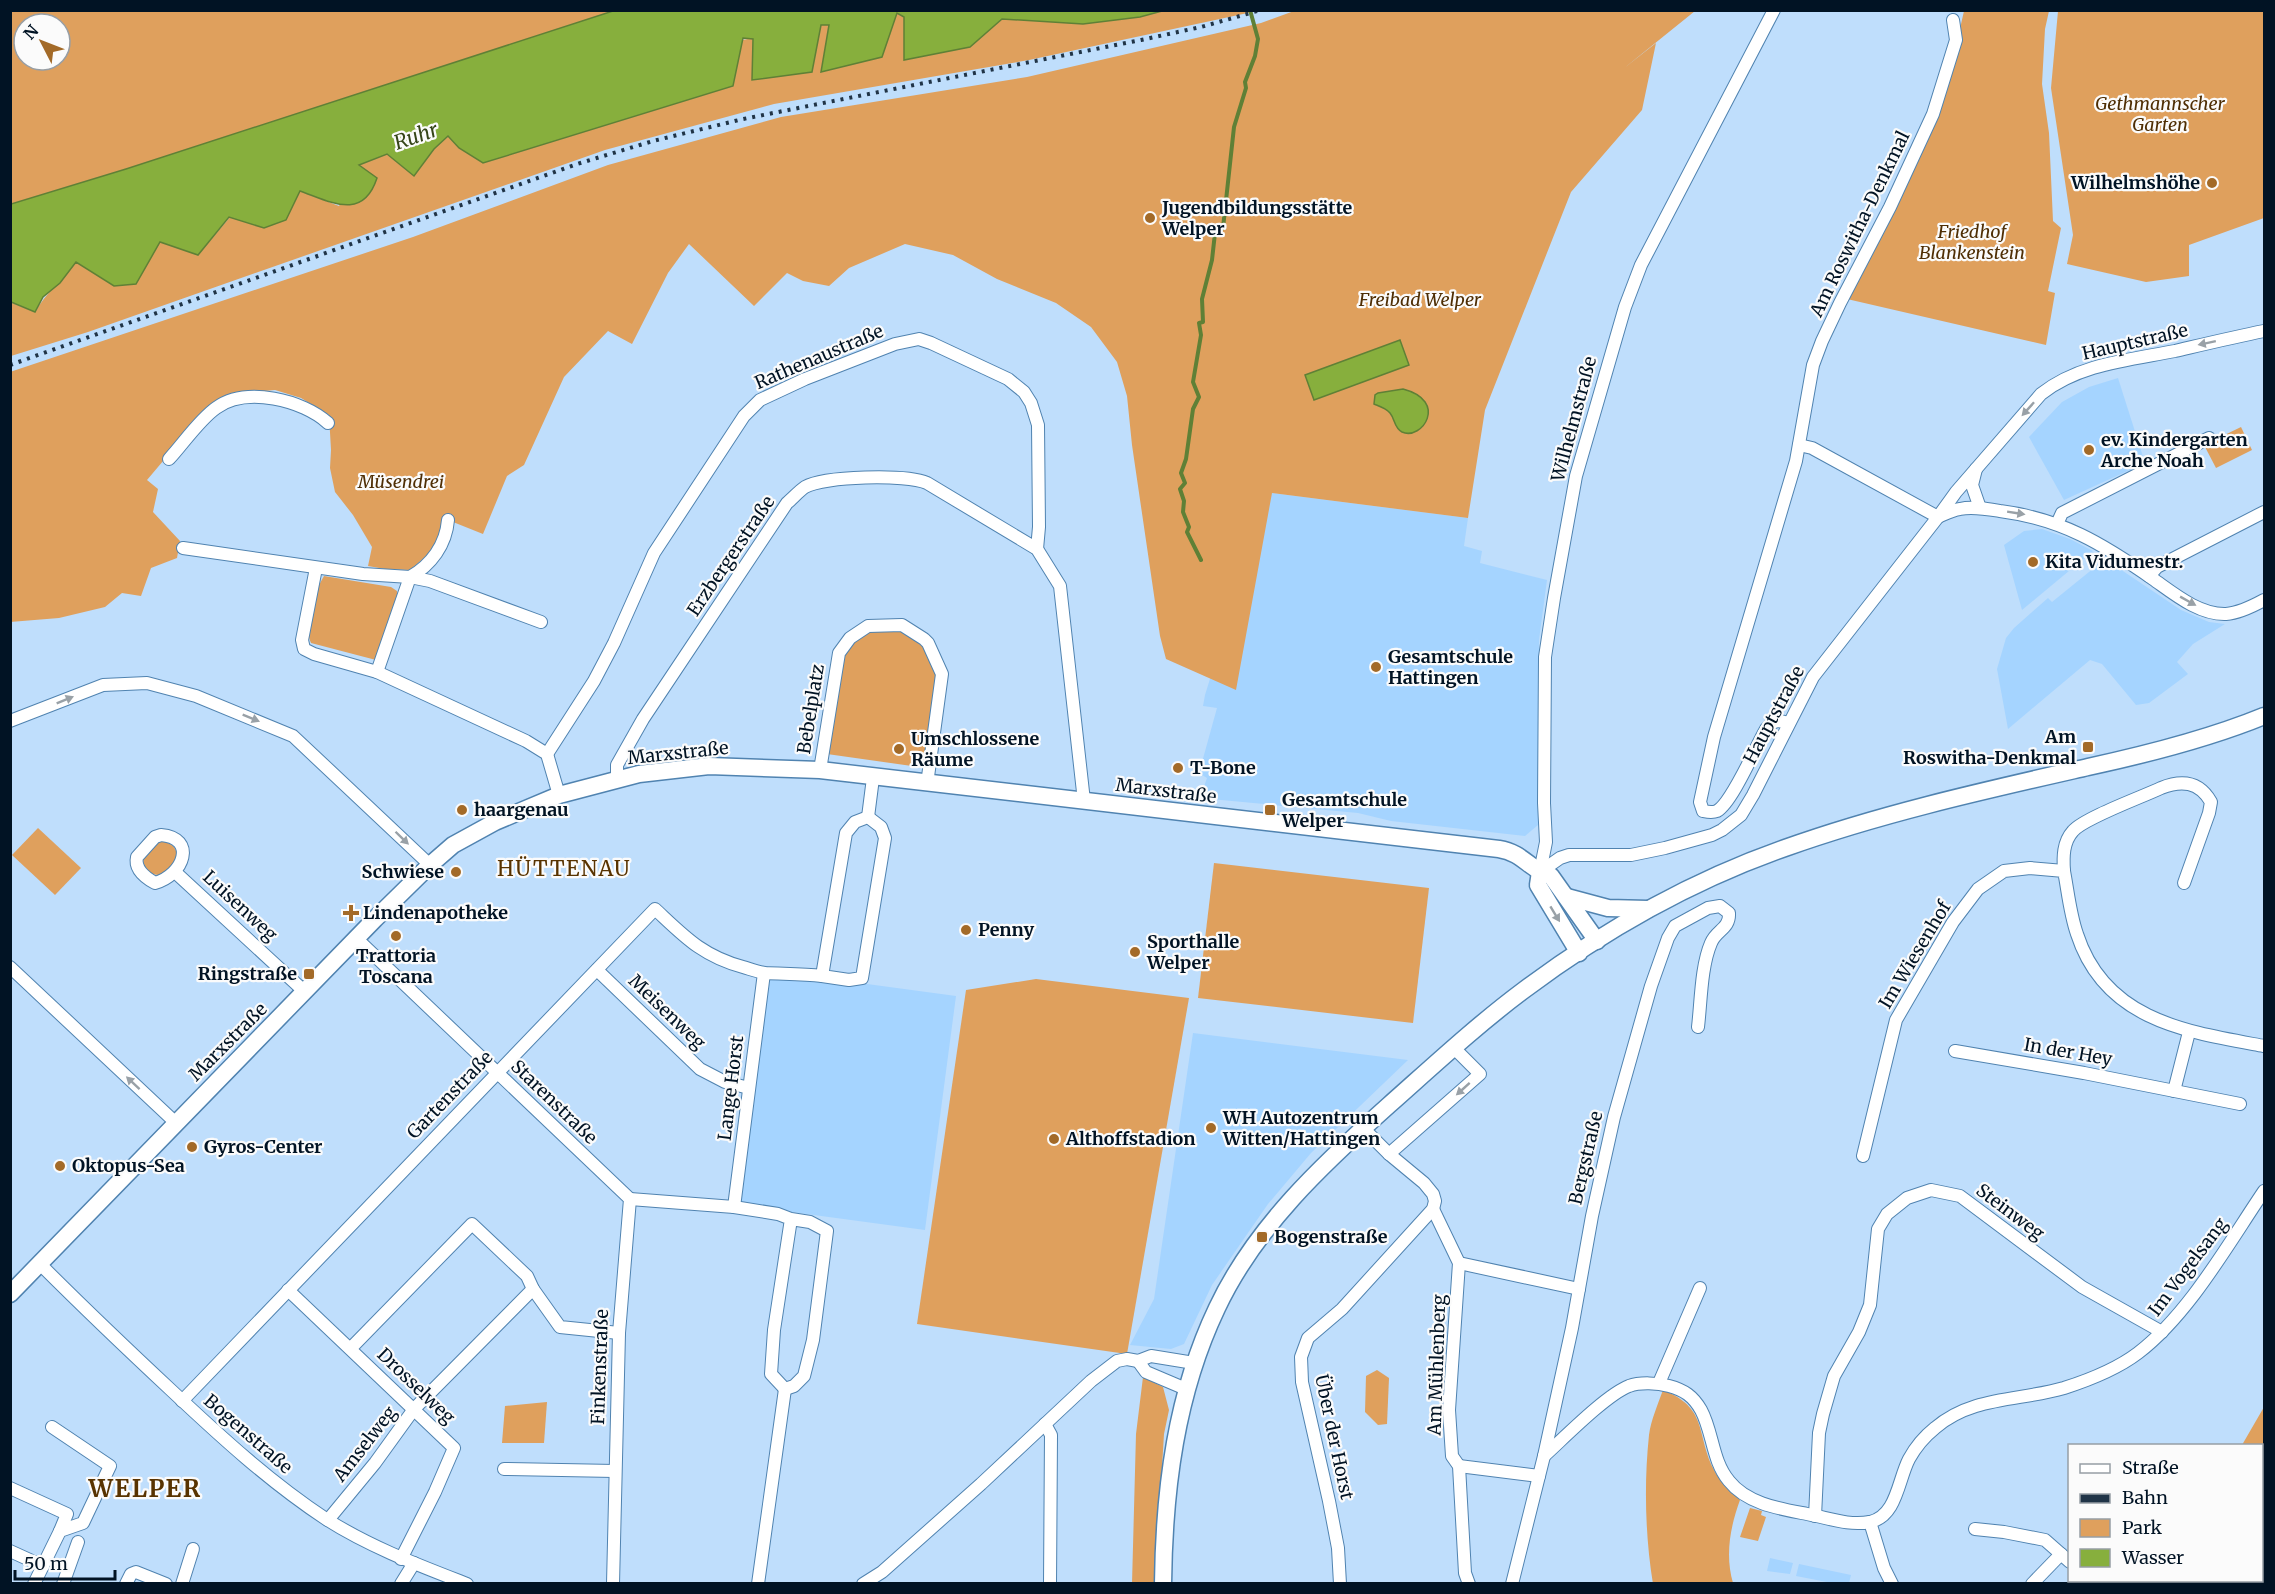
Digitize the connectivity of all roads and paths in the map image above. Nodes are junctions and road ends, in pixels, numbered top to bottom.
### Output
1 (1774, 10) edge
2 (1953, 20) dead end
3 (2265, 331) edge
4 (328, 423) dead end
5 (2209, 438) dead end
6 (1799, 445) junction
7 (169, 459) dead end
8 (1977, 465) junction
9 (1980, 508) junction
10 (2265, 512) edge
11 (1938, 517) junction
12 (448, 520) dead end
13 (2057, 524) junction
14 (183, 548) dead end
15 (1037, 549) junction
16 (316, 568) junction
17 (2149, 576) junction
18 (410, 577) junction
19 (2265, 600) edge
20 (541, 622) dead end
21 (377, 672) junction
22 (2265, 716) edge
23 (10, 721) edge
24 (1789, 723) junction
25 (547, 754) junction
26 (820, 770) junction
27 (873, 778) junction
28 (617, 779) junction
29 (927, 784) junction
30 (559, 795) junction
31 (1084, 801) junction
32 (868, 817) junction
33 (430, 865) junction
34 (2064, 871) junction
35 (176, 872) dead end
36 (1540, 872) junction
37 (2184, 883) dead end
38 (1567, 897) junction
39 (1649, 909) junction
40 (356, 938) junction
41 (1597, 941) junction
42 (1579, 953) junction
43 (10, 968) edge
44 (597, 970) junction
45 (764, 973) junction
46 (822, 976) junction
47 (305, 992) junction
48 (1698, 1027) dead end
49 (2189, 1032) junction
50 (2265, 1046) edge
51 (1454, 1048) junction
52 (1955, 1051) dead end
53 (498, 1072) junction
54 (749, 1088) junction
55 (2174, 1091) junction
56 (2240, 1104) dead end
57 (176, 1123) junction
58 (1363, 1128) junction
59 (1389, 1154) junction
60 (1863, 1156) dead end
61 (2265, 1191) edge
62 (630, 1199) junction
63 (734, 1207) junction
64 (1433, 1209) junction
65 (791, 1219) junction
66 (1459, 1263) junction
67 (40, 1264) junction
68 (1700, 1288) dead end
69 (532, 1289) junction
70 (1579, 1289) junction
71 (288, 1290) junction
72 (10, 1294) edge
73 (2162, 1332) junction
74 (619, 1333) junction
75 (351, 1348) junction
76 (1138, 1361) junction
77 (1194, 1363) junction
78 (1659, 1383) junction
79 (785, 1389) junction
80 (1186, 1389) junction
81 (182, 1401) junction
82 (414, 1409) junction
83 (1046, 1424) junction
84 (52, 1427) dead end
85 (1544, 1456) junction
86 (1459, 1466) junction
87 (504, 1469) dead end
88 (615, 1471) junction
89 (1539, 1476) junction
90 (10, 1488) edge
91 (1815, 1516) junction
92 (328, 1520) junction
93 (1870, 1522) junction
94 (1975, 1529) dead end
95 (60, 1531) junction
96 (78, 1542) dead end
97 (193, 1549) dead end
98 (10, 1551) edge
99 (2065, 1558) edge
100 (400, 1559) junction
101 (414, 1563) junction
102 (43, 1566) junction
103 (882, 1578) edge
104 (34, 1584) edge
105 (63, 1584) edge
106 (126, 1584) edge
107 (166, 1584) edge
108 (182, 1584) edge
109 (402, 1584) edge
110 (467, 1584) edge
111 (614, 1584) edge
112 (758, 1584) edge
113 (863, 1584) edge
114 (1050, 1584) edge
115 (1163, 1584) edge
116 (1340, 1584) edge
117 (1468, 1584) edge
118 (1512, 1584) edge
119 (1892, 1584) edge
120 (2032, 1584) edge

1 - 36 street, Wilhelmstraße
2 - 6 street, Am Roswitha-Denkmal
3 -> 8 street, Hauptstraße
4 - 7 street
5 - 13 street
6 - 11 street
6 - 24 street, Am Roswitha-Denkmal
8 - 9 street
8 - 11 street, Hauptstraße
9 - 11 street
9 -> 13 street
10 - 17 street
11 - 24 street, Hauptstraße
12 - 18 street
13 - 17 street
14 - 16 street
15 - 25 street, Rathenaustraße
15 - 28 street, Erzbergerstraße
15 - 31 street, Erzbergerstraße
16 - 18 street
16 - 21 street
17 -> 19 street
18 - 20 street
18 - 21 street
21 - 25 street
22 - 39 street
23 -> 33 street
24 - 36 street, Hauptstraße
25 - 30 street
26 - 27 street, Marxstraße
26 - 28 street, Marxstraße
26 - 29 street, Bebelplatz
27 - 29 street, Marxstraße
27 - 32 street
28 - 30 street, Marxstraße
29 - 31 street, Marxstraße
30 - 33 street, Marxstraße
31 - 36 street, Marxstraße
32 - 46 street
32 - 46 street
33 - 40 street, Marxstraße
34 - 37 street
34 - 49 street
34 - 60 street, Im Wiesenhof
35 - 47 street, Luisenweg
36 - 38 street, Marxstraße
36 -> 42 street
38 - 39 street
38 - 41 street, Marxstraße
39 - 41 street
40 - 47 street, Marxstraße
40 - 53 street, Starenstraße
41 - 42 street
42 - 51 street
57 -> 43 street
44 - 45 street, Gartenstraße
44 - 53 street, Gartenstraße
44 - 54 street, Meisenweg
45 - 46 street
45 - 54 street, Lange Horst
47 - 57 street, Marxstraße
48 - 70 street, Bergstraße
49 - 50 street
49 - 55 street
51 - 58 street
51 -> 59 street
52 - 55 street, In der Hey
53 - 62 street, Starenstraße
53 - 71 street, Gartenstraße
54 - 63 street, Lange Horst
55 - 56 street, In der Hey
57 - 67 street, Marxstraße
58 - 59 street
58 - 77 street
59 - 64 street
61 - 73 street, Im Vogelsang
62 - 63 street
62 - 74 street, Finkenstraße
63 - 65 street
64 - 66 street, Am Mühlenberg
64 - 116 street, Über der Horst
65 - 79 street
65 - 79 street
66 - 70 street
66 - 86 street, Am Mühlenberg
67 - 72 street, Marxstraße
67 - 81 street, Bogenstraße
68 - 78 street
69 - 74 street
69 - 75 street
69 - 82 street, Amselweg
70 - 85 street, Bergstraße
71 - 75 street, Drosselweg
71 - 81 street, Gartenstraße
73 - 91 street, Steinweg
73 - 93 street, Im Vogelsang
74 - 88 street, Finkenstraße
75 - 82 street, Drosselweg
76 - 77 street
76 - 80 street
76 - 83 street
77 - 80 street
78 - 85 street
78 - 91 street
79 - 112 street
80 - 115 street
81 - 92 street, Bogenstraße
82 - 92 street, Amselweg
82 - 100 street, Drosselweg
83 - 103 street
83 - 114 street
84 - 95 street
85 - 89 street, Bergstraße
86 - 89 street
86 - 117 street, Am Mühlenberg
87 - 88 street
88 - 111 street, Finkenstraße
89 - 118 street, Bergstraße
90 - 95 street
91 - 93 street
92 - 100 street, Bogenstraße
93 - 119 street
94 - 99 street
95 - 102 street
96 - 105 street
97 - 108 street
98 - 102 street
99 - 120 street
100 - 101 street, Bogenstraße
101 - 109 street
101 - 110 street, Bogenstraße
102 - 104 street
103 - 113 street
106 - 107 street

